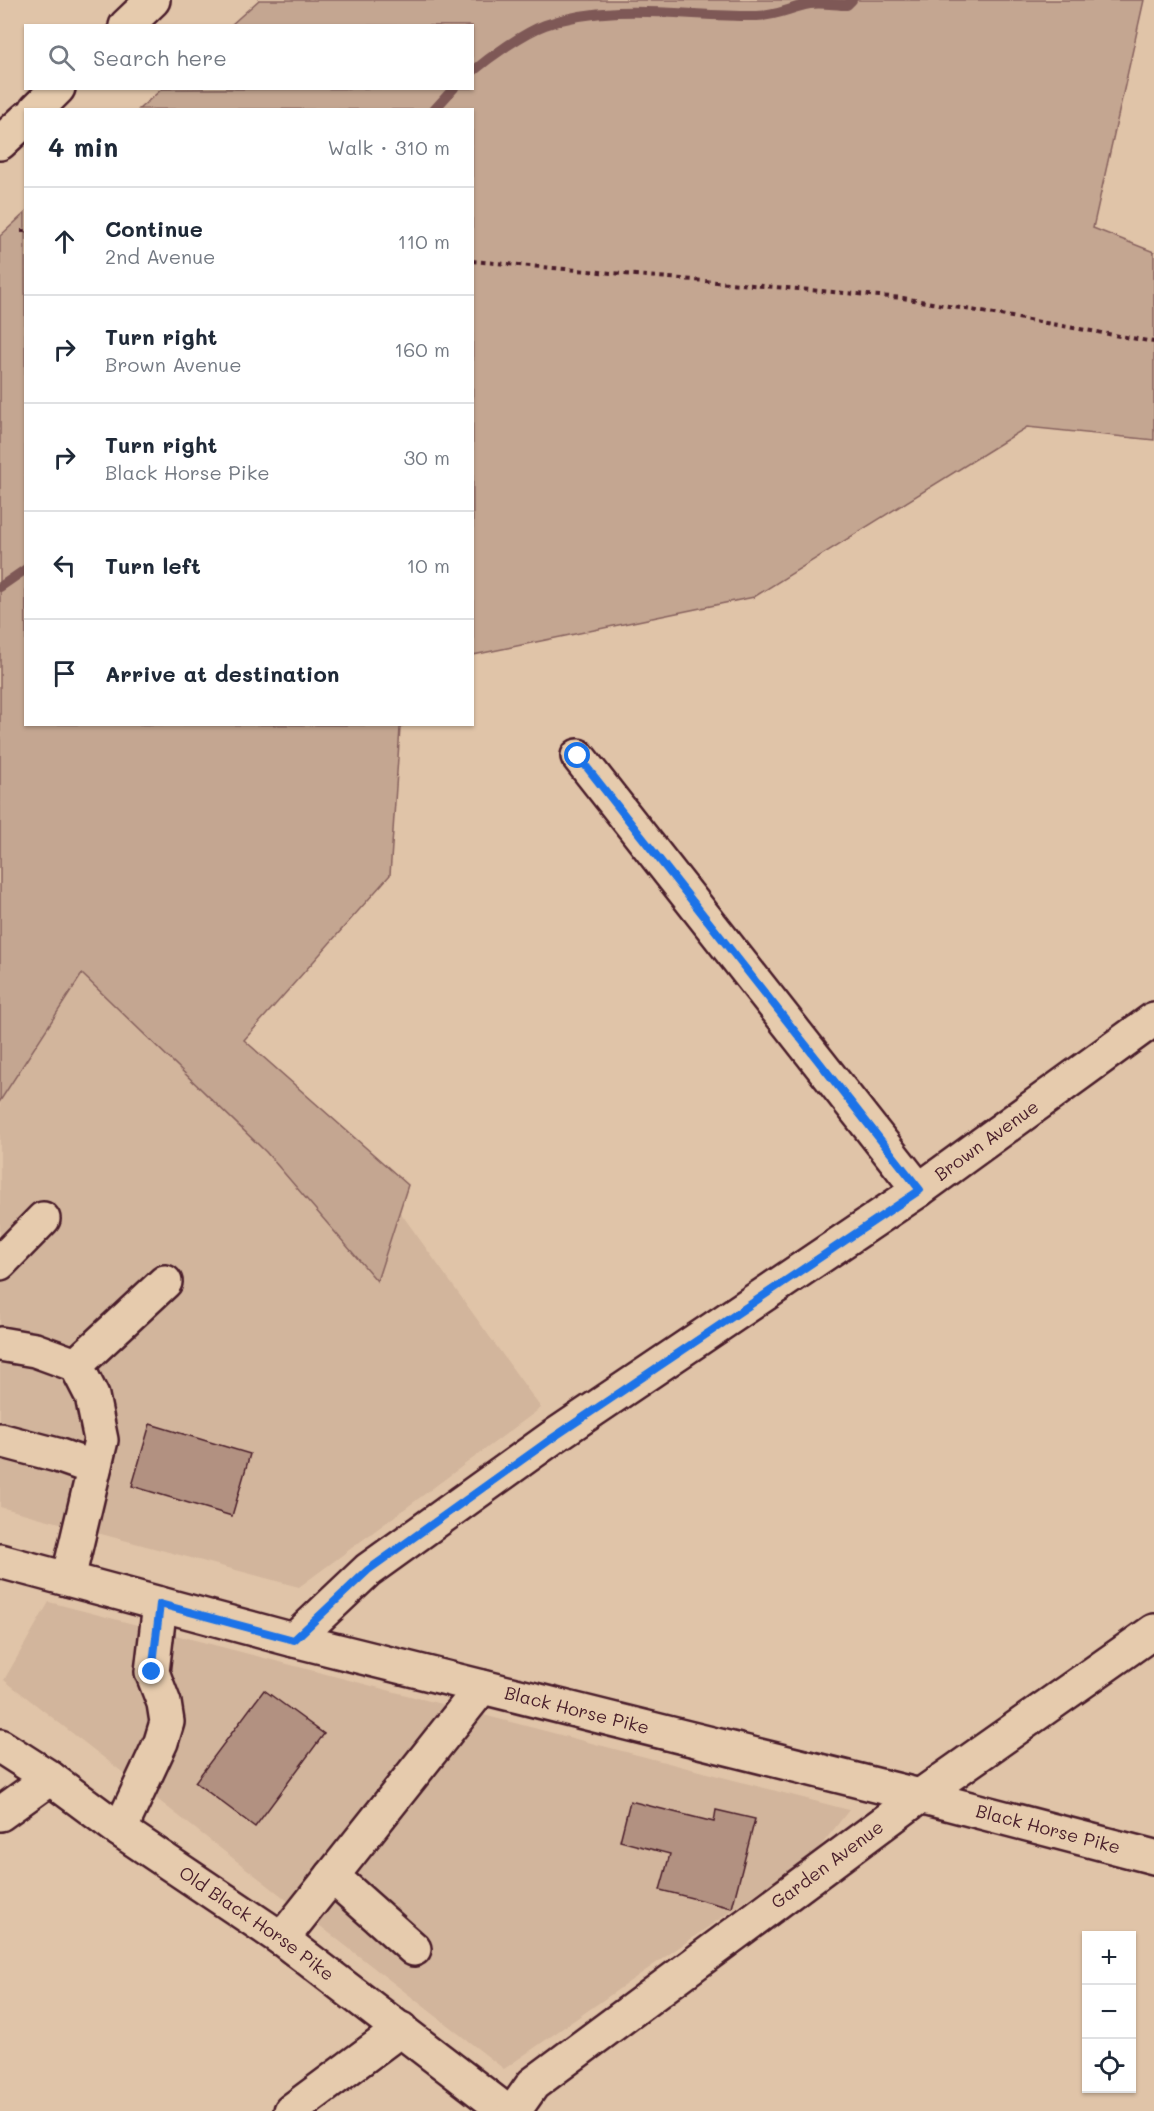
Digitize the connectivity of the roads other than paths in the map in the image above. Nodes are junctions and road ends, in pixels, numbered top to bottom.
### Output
1 (153, 0) edge
2 (128, 24) edge
3 (56, 90) edge
4 (38, 108) edge
5 (24, 121) edge
6 (0, 143) edge
7 (578, 756) dead end
8 (1154, 1019) edge
9 (920, 1190) junction
10 (43, 1219) dead end
11 (0, 1263) edge
12 (165, 1282) dead end
13 (0, 1344) edge
14 (76, 1365) junction
15 (0, 1440) edge
16 (94, 1468) junction
17 (0, 1561) edge
18 (68, 1579) junction
19 (160, 1604) junction
20 (1154, 1631) edge
21 (294, 1640) junction
22 (482, 1687) junction
23 (0, 1746) edge
24 (50, 1778) junction
25 (920, 1796) junction
26 (0, 1814) edge
27 (120, 1830) junction
28 (1154, 1857) edge
29 (332, 1876) junction
30 (282, 1939) junction
31 (414, 1950) dead end
32 (401, 2029) junction
33 (291, 2111) edge
34 (506, 2111) edge
35 (514, 2111) edge

1 - 2 main road
3 - 4 main road
5 - 6 main road
7 - 9 main road
8 - 9 main road, Brown Avenue
9 - 21 main road, Brown Avenue
10 - 11 main road
12 - 14 main road
13 - 14 main road
14 - 16 main road
15 - 16 main road
16 - 18 main road
17 - 18 main road, Black Horse Pike
18 - 19 main road, Black Horse Pike
19 - 21 main road, Black Horse Pike
19 - 27 main road
20 - 25 main road, Garden Avenue
21 - 22 main road, Black Horse Pike
22 - 25 main road, Black Horse Pike
22 - 29 main road
23 - 24 main road, Old Black Horse Pike
24 - 26 main road
24 - 27 main road, Old Black Horse Pike
25 - 28 main road, Black Horse Pike
25 - 35 main road, Garden Avenue
27 - 30 main road, Old Black Horse Pike
29 - 30 main road
29 - 31 main road
30 - 32 main road, Old Black Horse Pike
32 - 33 main road
32 - 34 main road, Old Black Horse Pike

